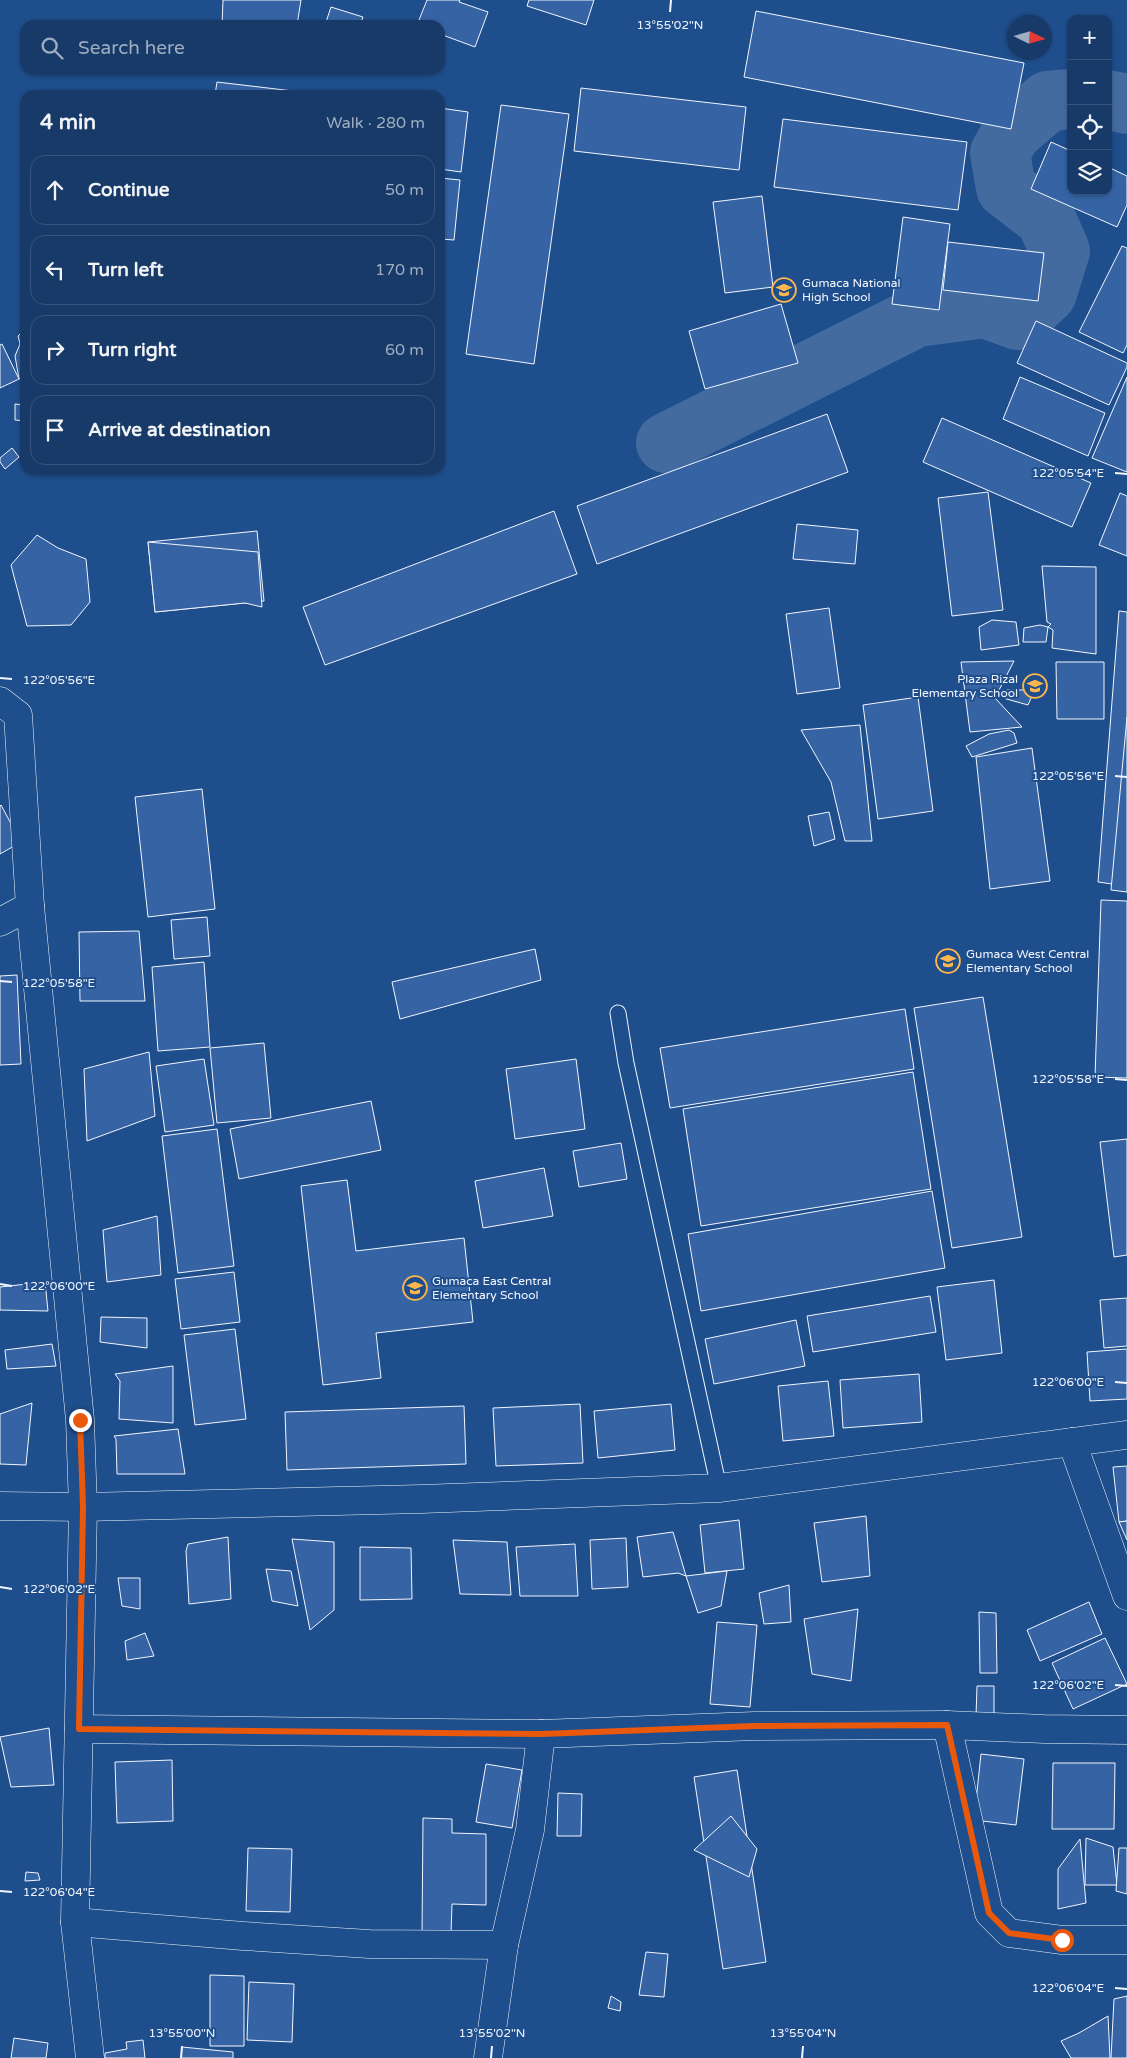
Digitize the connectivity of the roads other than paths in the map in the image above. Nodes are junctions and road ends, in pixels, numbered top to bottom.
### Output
1 (0, 701) edge
2 (30, 906) junction
3 (0, 922) edge
4 (618, 1013) dead end
5 (1127, 1435) edge
6 (1072, 1442) junction
7 (719, 1488) junction
8 (0, 1506) edge
9 (83, 1507) junction
10 (1127, 1596) edge
11 (947, 1725) junction
12 (79, 1729) junction
13 (1127, 1730) edge
14 (541, 1734) junction
15 (75, 1922) junction
16 (1127, 1940) edge
17 (504, 1945) junction
18 (90, 2058) edge
19 (488, 2058) edge

1 - 2 street
2 - 3 street
2 - 9 street
4 - 7 lane
5 - 6 street
6 - 7 street
6 - 10 street
7 - 9 street
8 - 9 street
9 - 12 street
11 - 13 street
11 - 14 street
11 - 16 street
12 - 14 street
12 - 15 street
14 - 17 street
15 - 17 street
15 - 18 street
17 - 19 street

